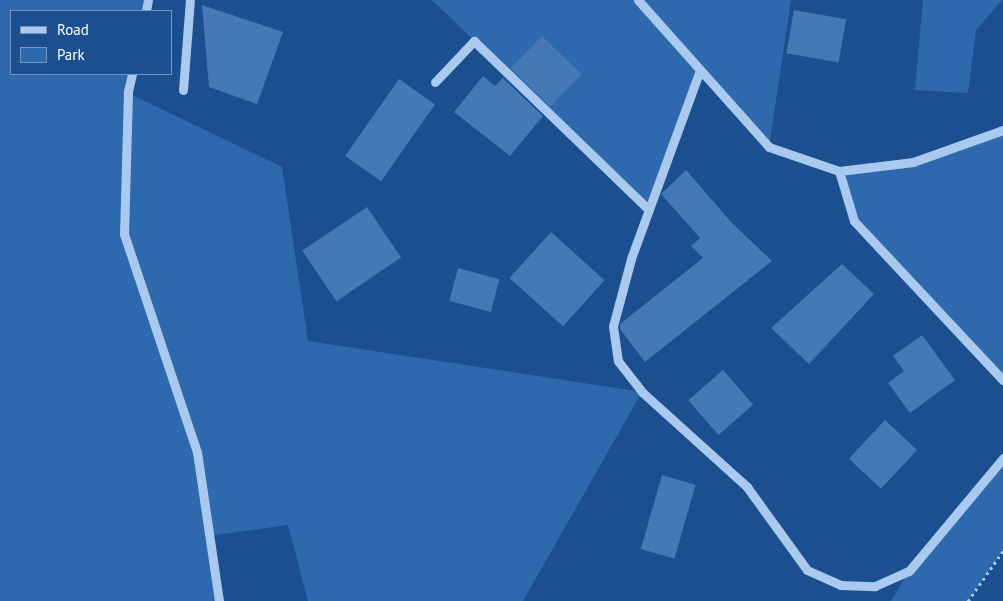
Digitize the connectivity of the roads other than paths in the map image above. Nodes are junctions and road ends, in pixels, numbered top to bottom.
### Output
1 (190, 0) edge
2 (638, 0) edge
3 (700, 70) junction
4 (132, 75) edge
5 (435, 82) dead end
6 (183, 90) dead end
7 (1003, 130) edge
8 (839, 171) junction
9 (649, 210) junction
10 (1003, 380) edge
11 (1003, 458) edge
12 (219, 601) edge

1 - 6 street
2 - 3 street
3 - 8 street
3 - 9 street
4 - 12 street
5 - 9 street
7 - 8 street
8 - 10 street
9 - 11 street

